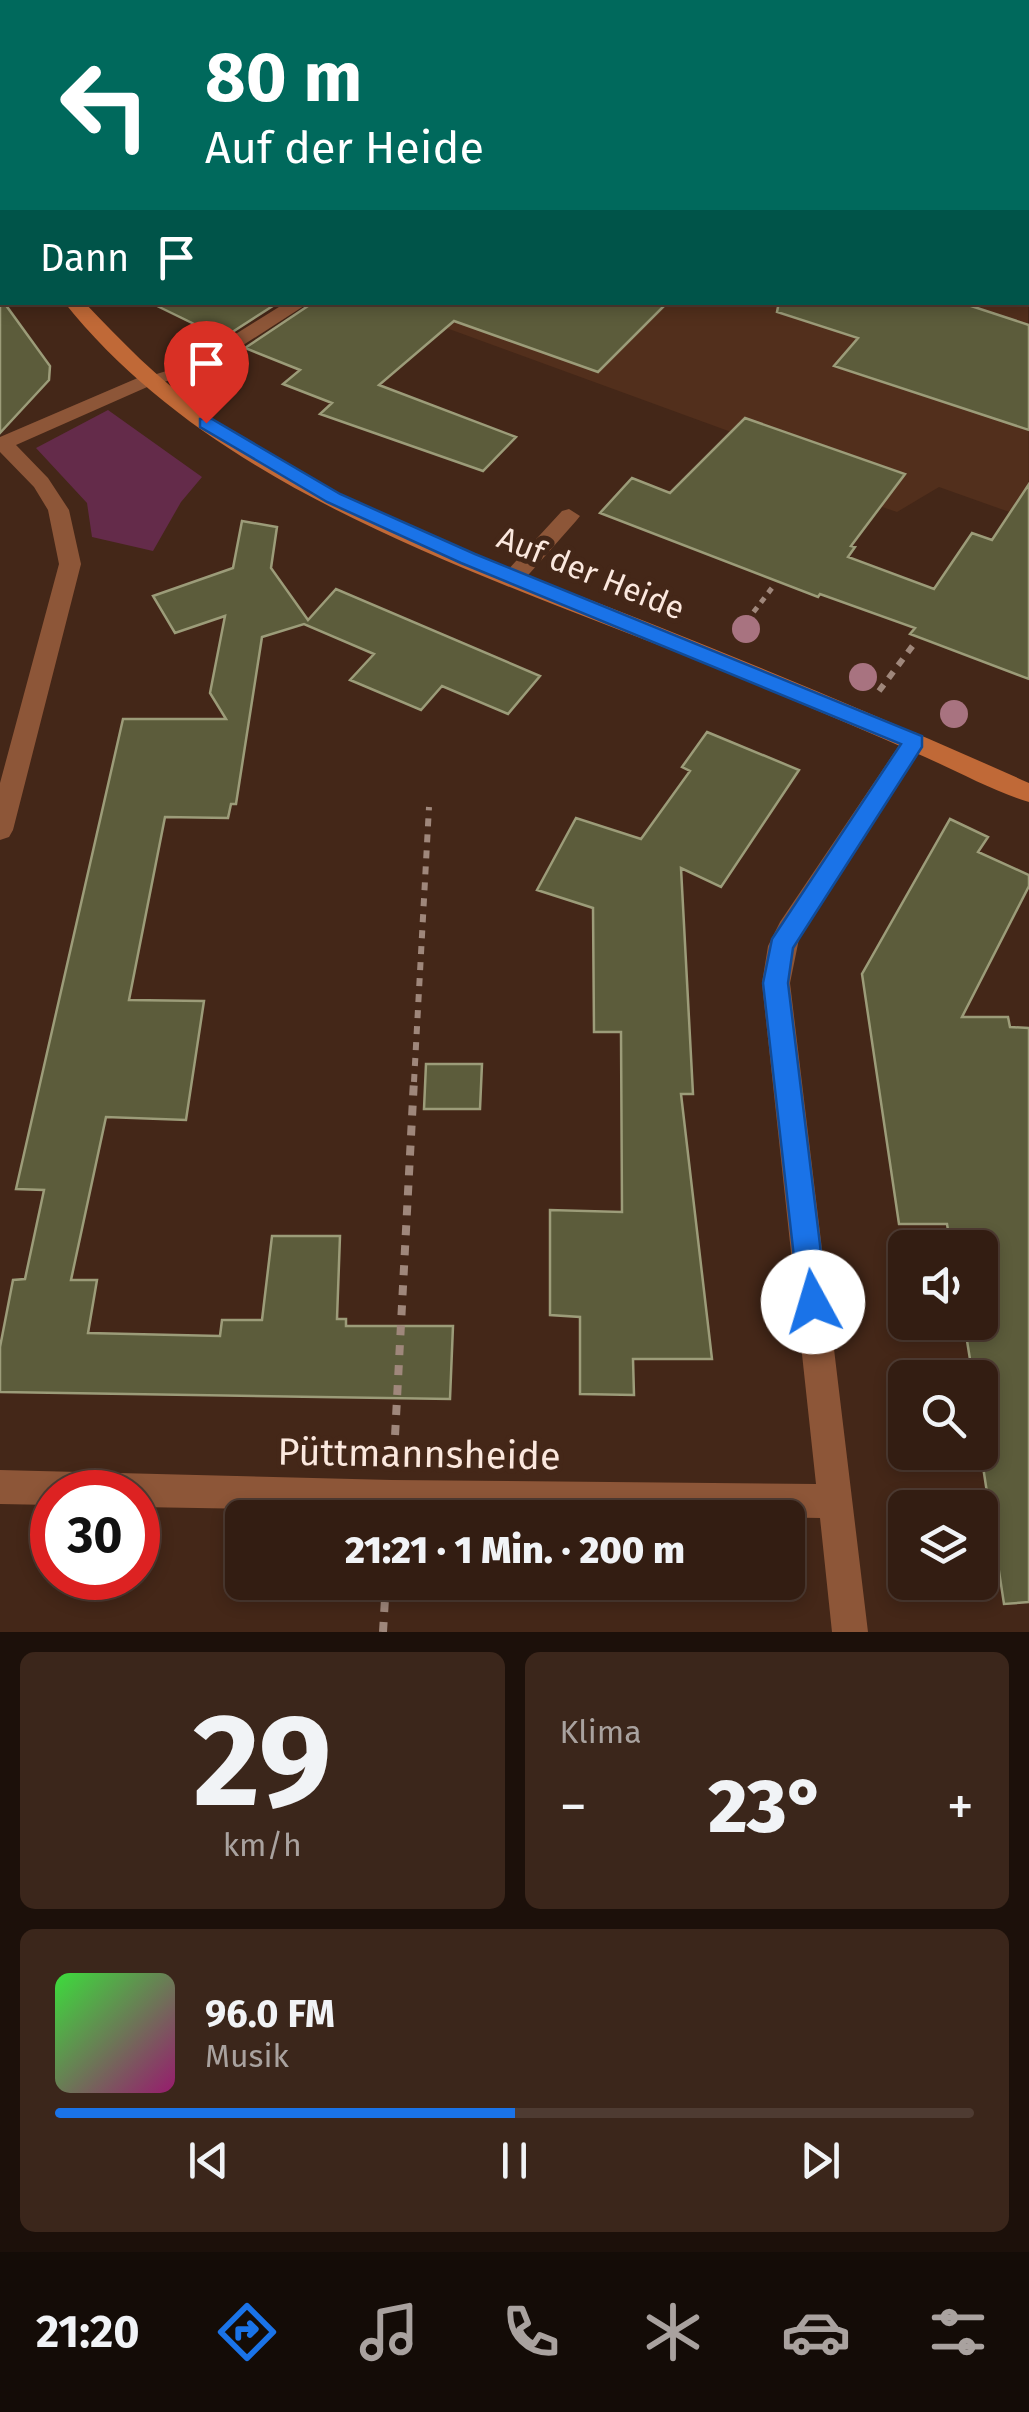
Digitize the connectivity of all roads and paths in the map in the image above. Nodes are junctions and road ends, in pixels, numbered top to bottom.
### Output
1 (76, 305) edge
2 (296, 305) edge
3 (146, 380) junction
4 (1, 444) edge
5 (568, 516) dead end
6 (514, 578) junction
7 (774, 584) dead end
8 (917, 640) dead end
9 (718, 660) junction
10 (859, 718) junction
11 (914, 741) junction
12 (1029, 793) edge
13 (429, 807) dead end
14 (0, 830) edge
15 (0, 1487) edge
16 (392, 1497) junction
17 (836, 1500) junction
18 (385, 1600) edge
19 (383, 1632) edge
20 (850, 1632) edge

1 - 3 main road, Auf der Heide
2 - 3 street
3 - 4 street
3 - 6 main road, Auf der Heide
4 - 14 street
5 - 6 street
6 - 9 main road, Auf der Heide
7 - 9 path
8 - 10 path
9 - 10 main road, Auf der Heide
10 - 11 main road, Auf der Heide
11 - 12 main road, Auf der Heide
11 - 17 street
13 - 16 path
15 - 16 street, Püttmannsheide
16 - 17 street, Püttmannsheide
17 - 20 street
18 - 19 path

